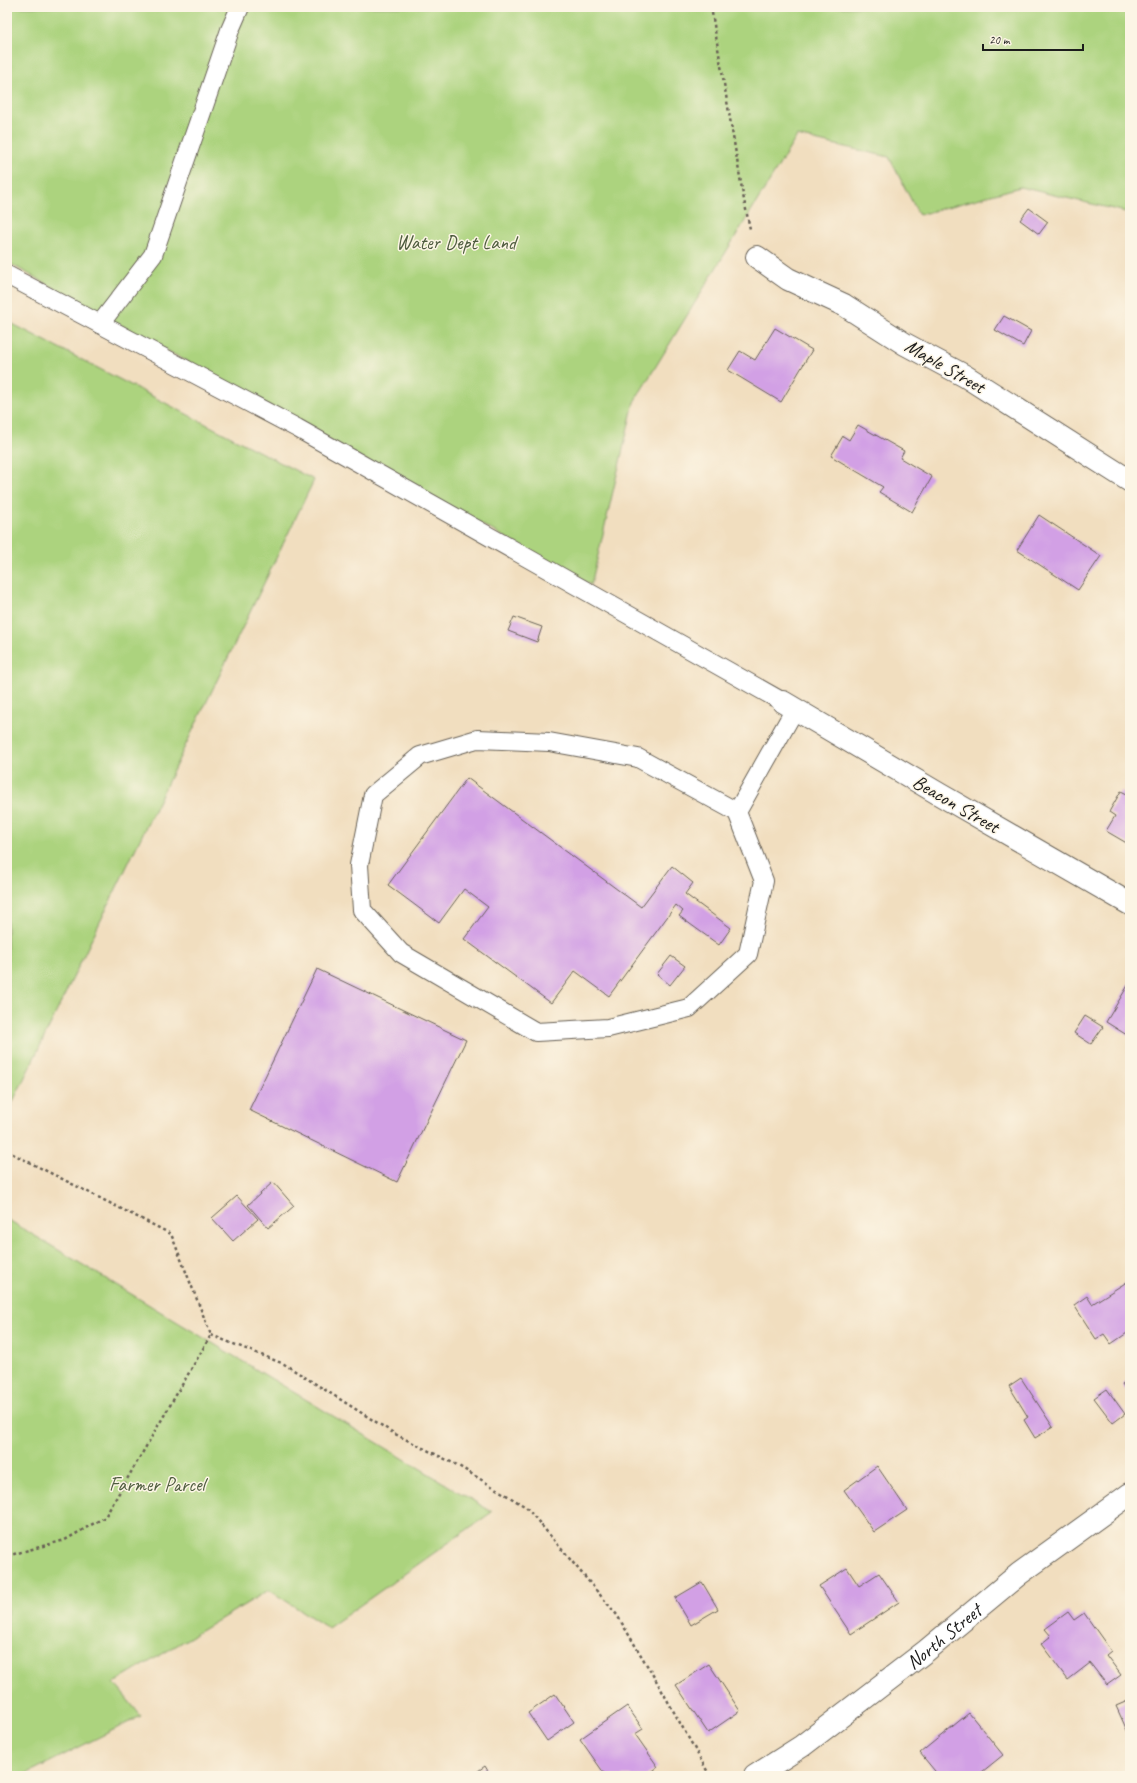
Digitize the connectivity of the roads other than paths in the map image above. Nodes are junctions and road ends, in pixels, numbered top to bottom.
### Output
1 (240, 7) edge
2 (757, 257) road end
3 (7, 275) edge
4 (100, 324) junction
5 (1130, 481) edge
6 (789, 705) junction
7 (737, 812) junction
8 (1130, 904) edge
9 (1130, 1494) edge
10 (754, 1776) edge

1 - 4 lane
2 - 5 street, Maple Street
3 - 4 lane
4 - 6 lane
6 - 7 lane
6 - 8 street, Beacon Street
7 - 7 lane
9 - 10 street, North Street

